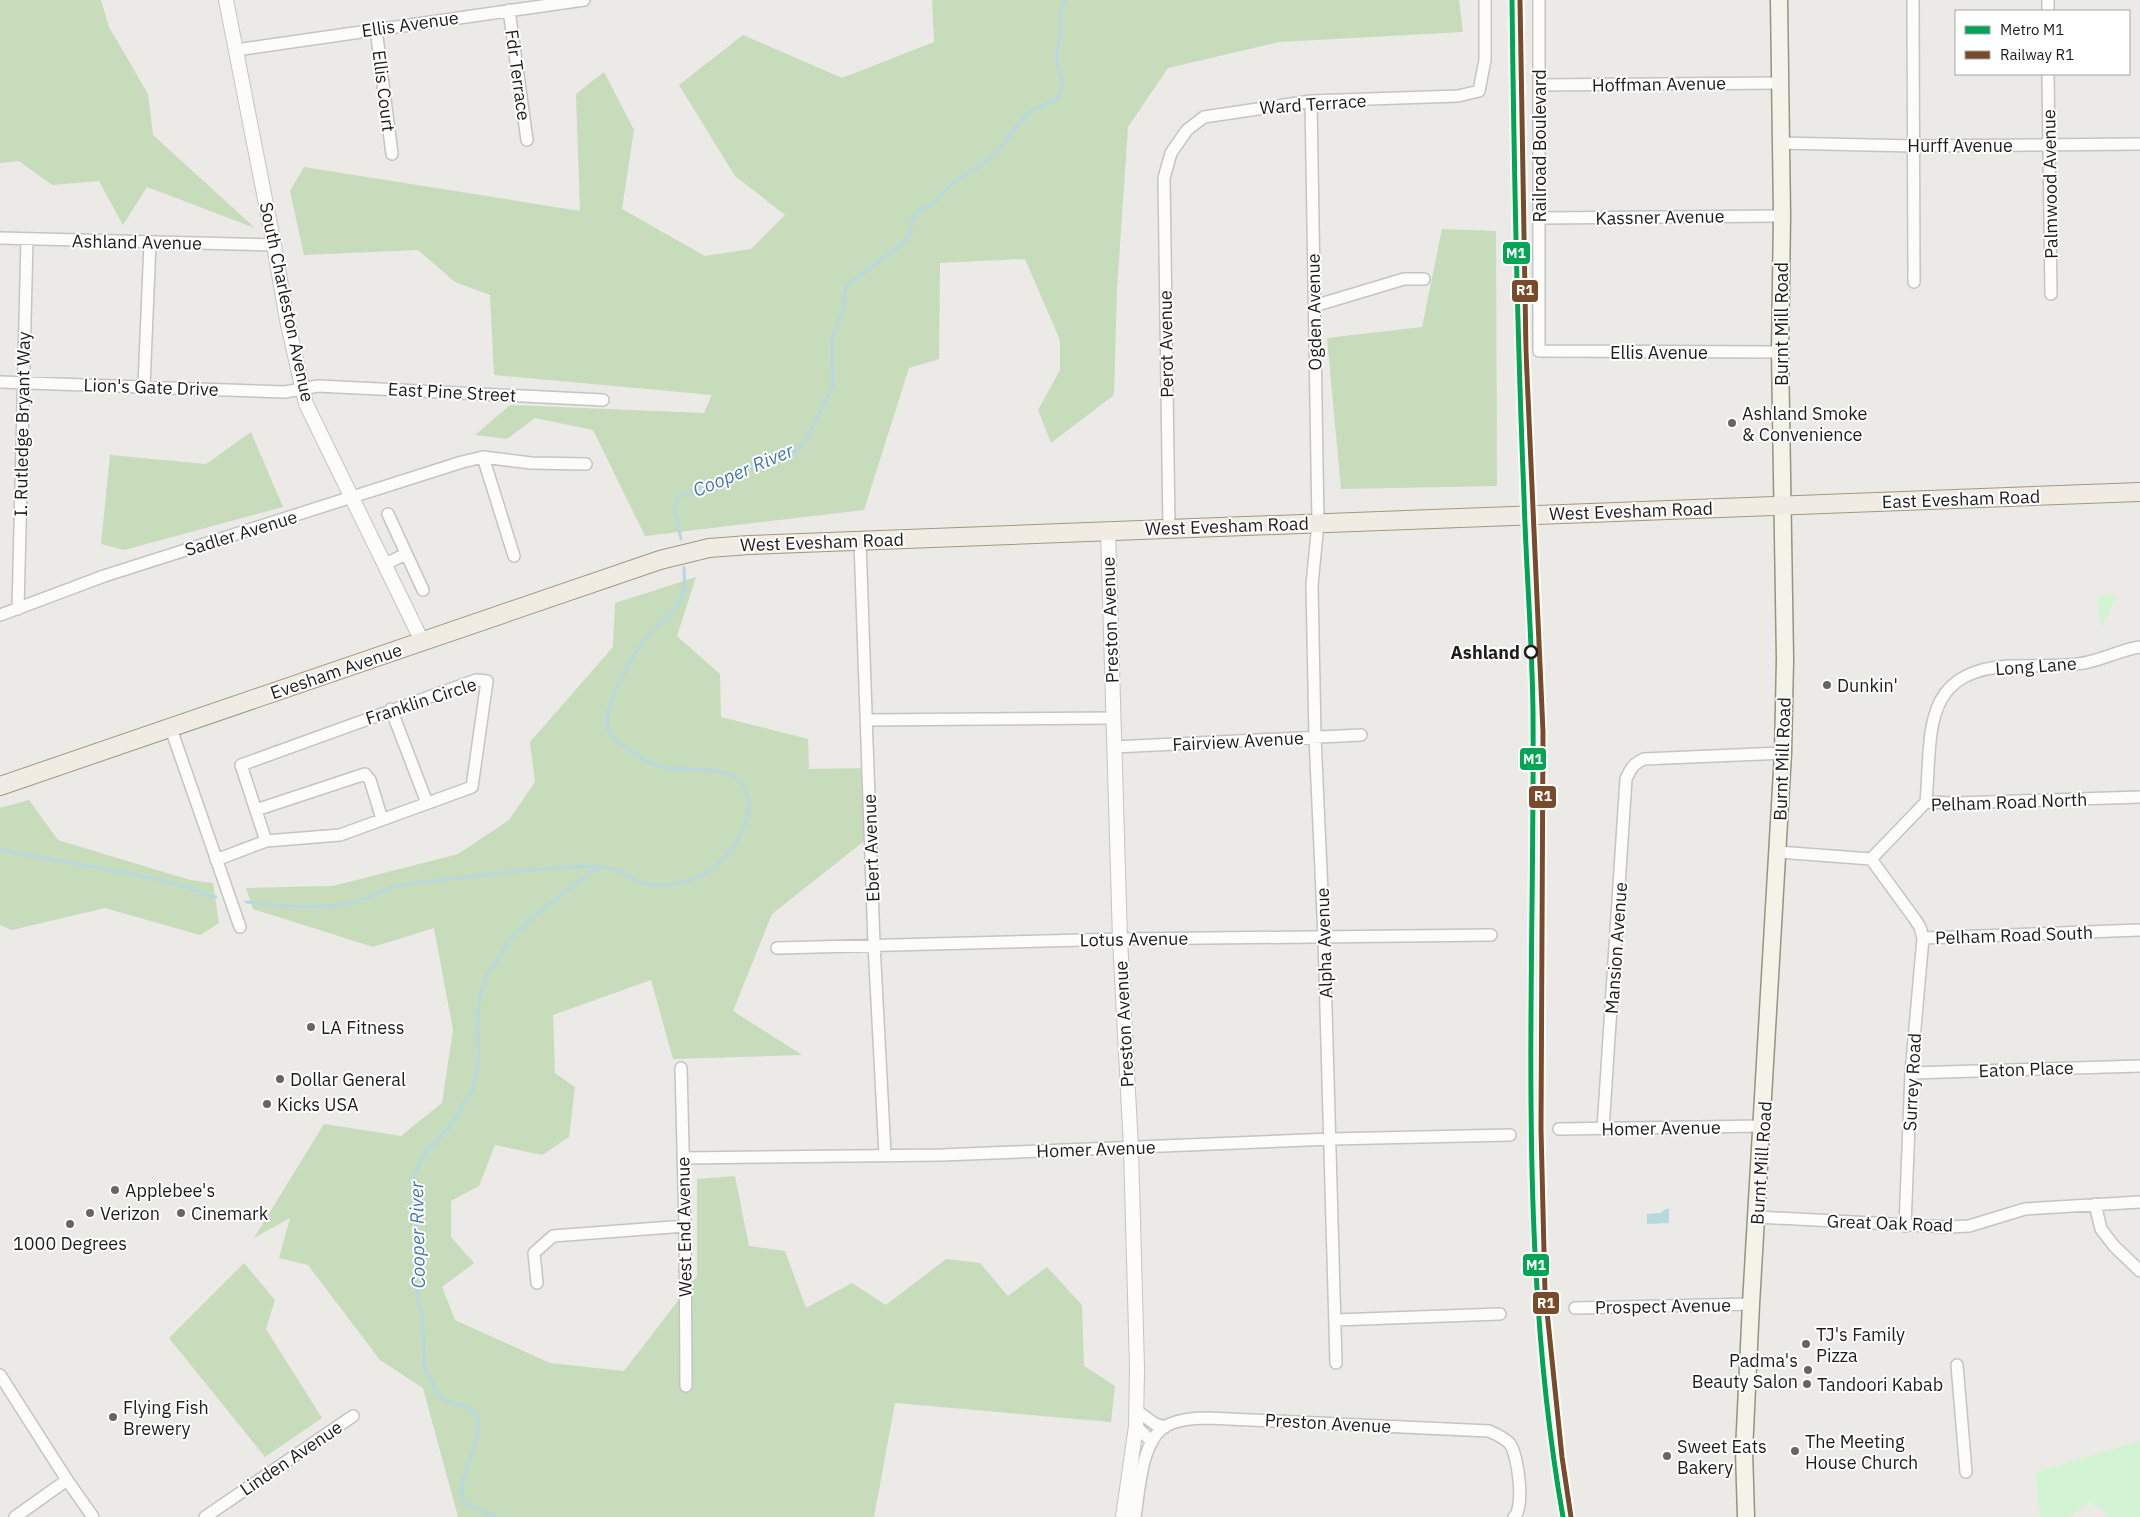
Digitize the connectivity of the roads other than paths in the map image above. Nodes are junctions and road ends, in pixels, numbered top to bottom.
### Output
1 (226, 0) edge
2 (584, 0) edge
3 (1485, 0) edge
4 (1539, 0) edge
5 (1780, 0) edge
6 (1913, 0) edge
7 (509, 10) junction
8 (376, 29) junction
9 (236, 50) junction
10 (2048, 75) edge
11 (1780, 83) junction
12 (1539, 85) junction
13 (1311, 101) junction
14 (527, 140) dead end
15 (1780, 143) junction
16 (2140, 144) edge
17 (2049, 145) junction
18 (1914, 146) junction
19 (392, 154) dead end
20 (1169, 159) joint
21 (1782, 216) junction
22 (1539, 218) junction
23 (0, 238) edge
24 (27, 239) junction
25 (150, 243) junction
26 (274, 244) junction
27 (1424, 279) dead end
28 (1914, 282) dead end
29 (2051, 294) dead end
30 (1314, 306) junction
31 (1539, 351) joint
32 (1780, 352) junction
33 (0, 382) edge
34 (22, 383) junction
35 (144, 386) junction
36 (302, 389) junction
37 (603, 400) dead end
38 (483, 457) junction
39 (586, 464) dead end
40 (2140, 492) edge
41 (353, 498) junction
42 (1782, 505) junction
43 (388, 514) dead end
44 (1318, 523) junction
45 (1169, 529) junction
46 (1108, 531) junction
47 (860, 541) junction
48 (406, 554) junction
49 (514, 556) dead end
50 (672, 557) joint
51 (385, 564) junction
52 (423, 590) dead end
53 (18, 609) junction
54 (0, 615) edge
55 (422, 641) junction
56 (2140, 647) edge
57 (391, 709) junction
58 (1112, 718) junction
59 (866, 720) junction
60 (171, 729) junction
61 (1361, 735) dead end
62 (1314, 737) junction
63 (1114, 747) junction
64 (1783, 753) junction
65 (0, 786) edge
66 (2140, 797) edge
67 (1926, 802) junction
68 (427, 803) junction
69 (256, 810) junction
70 (382, 819) junction
71 (266, 841) junction
72 (1778, 852) junction
73 (1871, 859) junction
74 (216, 860) junction
75 (240, 927) dead end
76 (2140, 930) edge
77 (1491, 935) dead end
78 (1324, 937) junction
79 (1923, 938) junction
80 (1120, 939) junction
81 (874, 944) junction
82 (777, 948) dead end
83 (2140, 1066) edge
84 (680, 1068) dead end
85 (1911, 1073) junction
86 (1763, 1126) junction
87 (1603, 1129) junction
88 (1559, 1130) dead end
89 (1510, 1135) dead end
90 (1331, 1139) junction
91 (1131, 1148) junction
92 (885, 1154) junction
93 (682, 1158) junction
94 (2140, 1202) edge
95 (2095, 1204) junction
96 (1757, 1217) junction
97 (685, 1226) junction
98 (1905, 1226) junction
99 (2140, 1271) edge
100 (537, 1283) dead end
101 (1751, 1304) junction
102 (1575, 1308) dead end
103 (1500, 1314) dead end
104 (1335, 1320) junction
105 (1336, 1363) dead end
106 (1957, 1365) dead end
107 (0, 1375) edge
108 (686, 1386) dead end
109 (1137, 1411) junction
110 (353, 1416) dead end
111 (1136, 1426) junction
112 (1165, 1427) junction
113 (1152, 1442) junction
114 (1966, 1472) dead end
115 (67, 1480) junction
116 (15, 1517) edge
117 (93, 1517) edge
118 (205, 1517) edge
119 (1123, 1517) edge
120 (1135, 1517) edge
121 (1514, 1517) edge
122 (1746, 1517) edge

1 - 9 street, South Charleston Avenue
2 - 7 street, Ellis Avenue
3 - 13 street, Ward Terrace
4 - 12 street, Railroad Boulevard
5 - 11 main road, Burnt Mill Road
6 - 18 street
7 - 8 street, Ellis Avenue
7 - 14 street, Fdr Terrace
8 - 9 street, Ellis Avenue
8 - 19 street, Ellis Court
9 - 26 street, South Charleston Avenue
10 - 17 street, Palmwood Avenue
11 - 12 street, Hoffman Avenue
11 - 15 main road, Burnt Mill Road
12 - 22 street, Railroad Boulevard
13 - 20 street, Ward Terrace
13 - 30 street, Ogden Avenue
15 - 18 street, Hurff Avenue
15 - 21 main road, Burnt Mill Road
16 - 17 street, Hurff Avenue
17 - 18 street, Hurff Avenue
17 - 29 street, Palmwood Avenue
18 - 28 street
20 - 45 street, Perot Avenue
21 - 22 street, Kassner Avenue
21 - 32 main road, Burnt Mill Road
22 - 31 street, Railroad Boulevard
23 - 24 street, Ashland Avenue
24 - 25 street, Ashland Avenue
24 - 34 street, I. Rutledge Bryant Way
25 - 26 street, Ashland Avenue
25 - 35 street
26 - 36 street, South Charleston Avenue
27 - 30 street
30 - 44 street, Ogden Avenue
31 - 32 street, Ellis Avenue
32 - 42 main road, Burnt Mill Road
33 - 34 street, Lion's Gate Drive
34 - 35 street, Lion's Gate Drive
34 - 53 street, I. Rutledge Bryant Way
35 - 36 street, Lion's Gate Drive
36 - 37 street, East Pine Street
36 - 41 street, South Charleston Avenue
38 - 39 street
38 - 41 street, Sadler Avenue
38 - 49 street
40 - 42 main road, East Evesham Road
41 - 51 street, South Charleston Avenue
41 - 53 street, Sadler Avenue
42 - 44 main road, West Evesham Road
42 - 64 main road, Burnt Mill Road
43 - 48 street
44 - 45 main road, West Evesham Road
44 - 62 street, Alpha Avenue
45 - 46 main road, West Evesham Road
46 - 47 main road, West Evesham Road
46 - 58 street, Preston Avenue
47 - 50 main road, West Evesham Road
47 - 59 street, Ebert Avenue
48 - 51 street
48 - 52 street
50 - 55 main road, Evesham Avenue
51 - 55 street, South Charleston Avenue
53 - 54 street, Sadler Avenue
55 - 60 main road, Evesham Avenue
56 - 67 street, Long Lane
57 - 68 street
57 - 68 street, Franklin Circle
57 - 69 street, Franklin Circle
58 - 59 street
58 - 63 street, Preston Avenue
59 - 81 street, Ebert Avenue
60 - 65 main road, Evesham Avenue
60 - 74 street
61 - 62 street, Fairview Avenue
62 - 63 street, Fairview Avenue
62 - 78 street, Alpha Avenue
63 - 80 street, Preston Avenue
64 - 72 main road, Burnt Mill Road
64 - 87 street, Mansion Avenue
66 - 67 street, Pelham Road North
67 - 73 street, Pelham Road North
68 - 70 street, Franklin Circle
69 - 70 street
69 - 71 street, Franklin Circle
70 - 71 street, Franklin Circle
71 - 74 street, Franklin Circle
72 - 73 street
72 - 86 main road, Burnt Mill Road
73 - 79 street, Pelham Road South
74 - 75 street
76 - 79 street, Pelham Road South
77 - 78 street, Lotus Avenue
78 - 80 street, Lotus Avenue
78 - 90 street, Alpha Avenue
79 - 85 street, Surrey Road
80 - 81 street, Lotus Avenue
80 - 91 street, Preston Avenue
81 - 82 street, Lotus Avenue
81 - 92 street, Ebert Avenue
83 - 85 street, Eaton Place
84 - 93 street, West End Avenue
85 - 98 street, Surrey Road
86 - 87 street, Homer Avenue
86 - 96 main road, Burnt Mill Road
87 - 88 street, Homer Avenue
89 - 90 street, Homer Avenue
90 - 91 street, Homer Avenue
90 - 104 street, Alpha Avenue
91 - 92 street, Homer Avenue
91 - 109 street, Preston Avenue
92 - 93 street, Homer Avenue
93 - 97 street, West End Avenue
94 - 95 street, Great Oak Road
95 - 98 street, Great Oak Road
95 - 99 street
96 - 98 street, Great Oak Road
96 - 101 main road, Burnt Mill Road
97 - 100 street
97 - 108 street, West End Avenue
101 - 102 street, Prospect Avenue
101 - 122 main road, Burnt Mill Road
103 - 104 street
104 - 105 street, Alpha Avenue
106 - 114 street
107 - 115 street
109 - 111 street, Preston Avenue
109 - 112 street
110 - 118 street, Linden Avenue
111 - 113 street
111 - 119 street, Preston Avenue
112 - 113 street, Preston Avenue
112 - 121 street, Preston Avenue
113 - 120 street, Preston Avenue
115 - 116 street
115 - 117 street

